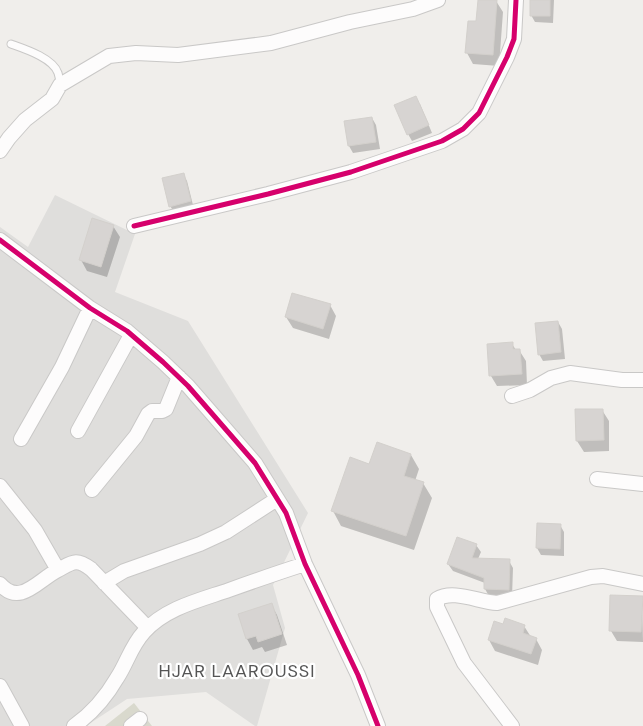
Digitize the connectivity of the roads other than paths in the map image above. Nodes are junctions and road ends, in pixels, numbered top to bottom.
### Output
1 (438, 0) edge
2 (516, 0) edge
3 (11, 44) dead end
4 (60, 85) junction
5 (0, 151) edge
6 (134, 226) dead end
7 (0, 240) edge
8 (90, 308) junction
9 (132, 335) junction
10 (179, 377) junction
11 (643, 380) edge
12 (512, 396) dead end
13 (78, 431) dead end
14 (21, 439) dead end
15 (597, 479) dead end
16 (643, 484) edge
17 (0, 486) edge
18 (92, 490) dead end
19 (277, 499) junction
20 (305, 564) junction
21 (58, 570) junction
22 (104, 583) junction
23 (0, 584) edge
24 (643, 584) edge
25 (148, 628) junction
26 (0, 686) edge
27 (22, 726) edge
28 (74, 726) edge
29 (378, 726) edge
30 (512, 726) edge

1 - 4 street
2 - 6 street
3 - 4 lane
4 - 5 street
7 - 8 street
8 - 9 street
8 - 14 street
9 - 10 street
9 - 13 street
10 - 18 street
10 - 19 street
11 - 12 street
15 - 16 street
17 - 21 street
19 - 20 street
19 - 22 street
20 - 25 street
20 - 29 street
21 - 22 street
21 - 23 street
22 - 25 street
24 - 30 street
25 - 28 street
26 - 27 street

